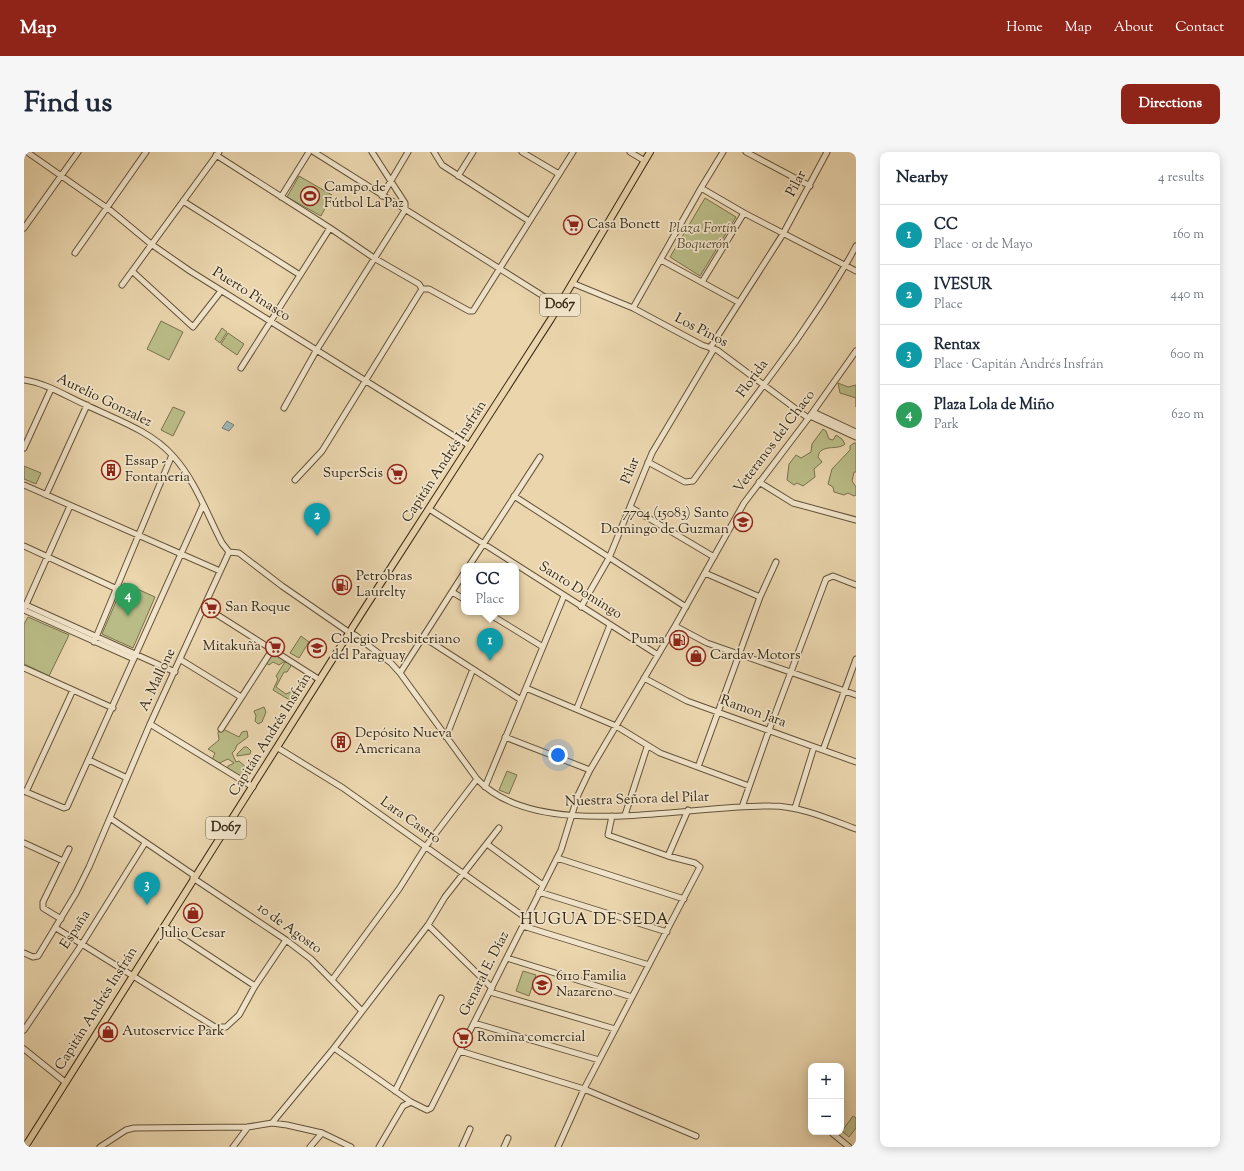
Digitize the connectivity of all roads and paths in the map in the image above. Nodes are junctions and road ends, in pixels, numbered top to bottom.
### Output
1 (27, 152) edge
2 (78, 152) edge
3 (146, 152) edge
4 (309, 152) edge
5 (314, 152) edge
6 (372, 152) edge
7 (408, 152) edge
8 (434, 152) edge
9 (473, 152) edge
10 (522, 152) edge
11 (573, 152) edge
12 (630, 152) edge
13 (650, 152) edge
14 (723, 152) edge
15 (746, 152) edge
16 (827, 152) edge
17 (217, 154) edge
18 (646, 161) junction
19 (559, 174) junction
20 (62, 175) junction
21 (458, 176) junction
22 (392, 180) junction
23 (810, 186) junction
24 (700, 188) junction
25 (382, 196) junction
26 (281, 197) junction
27 (184, 200) junction
28 (107, 207) junction
29 (405, 210) junction
30 (744, 213) junction
31 (529, 221) junction
32 (24, 228) edge
33 (330, 228) junction
34 (784, 234) junction
35 (151, 244) junction
36 (856, 246) edge
37 (75, 254) dead end
38 (374, 258) junction
39 (661, 260) junction
40 (846, 266) junction
41 (500, 268) junction
42 (132, 271) junction
43 (856, 271) edge
44 (300, 275) junction
45 (702, 282) junction
46 (572, 283) junction
47 (122, 284) dead end
48 (422, 289) junction
49 (221, 291) junction
50 (738, 302) junction
51 (559, 306) junction
52 (633, 308) junction
53 (270, 322) junction
54 (712, 348) junction
55 (316, 351) junction
56 (856, 351) edge
57 (241, 368) dead end
58 (24, 380) edge
59 (364, 381) junction
60 (764, 385) junction
61 (51, 389) junction
62 (86, 406) junction
63 (284, 408) dead end
64 (810, 415) junction
65 (856, 432) edge
66 (856, 437) edge
67 (470, 446) junction
68 (24, 448) edge
69 (172, 455) junction
70 (540, 457) dead end
71 (648, 462) junction
72 (295, 480) dead end
73 (759, 482) junction
74 (24, 486) edge
75 (46, 495) junction
76 (514, 496) junction
77 (203, 505) junction
78 (70, 506) junction
79 (630, 506) junction
80 (429, 509) junction
81 (856, 520) edge
82 (139, 536) junction
83 (483, 544) junction
84 (24, 546) edge
85 (229, 552) junction
86 (180, 554) junction
87 (714, 557) junction
88 (48, 558) junction
89 (609, 558) junction
90 (776, 562) dead end
91 (471, 563) edge
92 (513, 563) edge
93 (519, 567) edge
94 (220, 571) junction
95 (705, 573) junction
96 (461, 578) edge
97 (856, 585) edge
98 (117, 589) junction
99 (452, 592) junction
100 (564, 596) junction
101 (461, 597) edge
102 (760, 597) junction
103 (205, 607) junction
104 (581, 607) junction
105 (686, 607) junction
106 (25, 609) edge
107 (491, 615) edge
108 (610, 625) junction
109 (675, 626) junction
110 (350, 633) junction
111 (423, 637) junction
112 (95, 639) junction
113 (543, 647) junction
114 (272, 650) junction
115 (658, 655) junction
116 (738, 655) junction
117 (135, 657) junction
118 (181, 660) junction
119 (856, 660) edge
120 (24, 668) edge
121 (473, 669) junction
122 (175, 672) junction
123 (400, 673) junction
124 (791, 673) junction
125 (644, 678) junction
126 (320, 680) junction
127 (526, 688) junction
128 (73, 690) junction
129 (844, 691) junction
130 (856, 695) edge
131 (241, 697) junction
132 (521, 700) junction
133 (113, 708) junction
134 (577, 708) junction
135 (718, 712) junction
136 (150, 724) junction
137 (616, 726) junction
138 (221, 729) dead end
139 (769, 730) junction
140 (446, 737) junction
141 (505, 737) junction
142 (647, 747) junction
143 (814, 747) junction
144 (278, 748) junction
145 (823, 750) junction
146 (89, 760) junction
147 (856, 762) edge
148 (698, 767) junction
149 (590, 770) junction
150 (127, 778) junction
151 (477, 779) junction
152 (749, 786) junction
153 (253, 787) junction
154 (485, 787) junction
155 (25, 791) edge
156 (742, 807) junction
157 (795, 808) junction
158 (688, 810) junction
159 (624, 815) junction
160 (571, 816) junction
161 (612, 816) junction
162 (110, 818) junction
163 (499, 828) dead end
164 (856, 829) edge
165 (24, 843) edge
166 (145, 843) junction
167 (487, 844) junction
168 (426, 846) junction
169 (69, 849) dead end
170 (668, 856) junction
171 (557, 858) junction
172 (63, 861) junction
173 (463, 874) junction
174 (194, 877) junction
175 (543, 885) junction
176 (539, 892) junction
177 (684, 899) junction
178 (526, 918) junction
179 (61, 919) junction
180 (428, 925) junction
181 (164, 926) junction
182 (523, 926) junction
183 (56, 928) junction
184 (667, 932) junction
185 (286, 940) junction
186 (82, 944) junction
187 (24, 953) edge
188 (507, 958) junction
189 (649, 965) junction
190 (133, 974) junction
191 (332, 980) junction
192 (255, 986) junction
193 (491, 990) junction
194 (632, 997) junction
195 (441, 998) dead end
196 (361, 1010) junction
197 (474, 1023) junction
198 (24, 1030) edge
199 (615, 1030) junction
200 (334, 1048) junction
201 (24, 1049) edge
202 (460, 1051) junction
203 (599, 1060) junction
204 (65, 1082) junction
205 (584, 1089) junction
206 (395, 1091) junction
207 (411, 1102) junction
208 (272, 1123) junction
209 (248, 1127) junction
210 (470, 1129) dead end
211 (322, 1132) junction
212 (834, 1135) edge
213 (696, 1136) dead end
214 (508, 1138) dead end
215 (25, 1147) edge
216 (100, 1147) edge
217 (232, 1147) edge
218 (310, 1147) edge
219 (351, 1147) edge
220 (379, 1147) edge
221 (462, 1147) edge
222 (504, 1147) edge
223 (558, 1147) edge
224 (849, 1147) edge

1 - 20 street, Puerto Pinasco
2 - 20 street
3 - 28 street
4 - 26 street
5 - 25 street
6 - 22 street
7 - 22 street
8 - 21 street
9 - 21 street
10 - 19 street
11 - 19 street
12 - 18 street
13 - 18 main road, Capitán Andrés Insfrán / D067
14 - 24 street
15 - 23 street
16 - 23 street, Pilar
17 - 26 street
17 - 27 street
18 - 46 main road, Capitán Andrés Insfrán / D067
19 - 31 street
20 - 28 street, Puerto Pinasco
20 - 32 street
21 - 31 street
22 - 25 street
22 - 29 street
23 - 34 street, Pilar
24 - 30 street
24 - 39 street
25 - 29 street
26 - 33 street
27 - 35 street
27 - 44 street
28 - 35 street, Puerto Pinasco
28 - 37 street
29 - 38 street
29 - 41 street
30 - 34 street
30 - 45 street
31 - 41 street
33 - 38 street
33 - 44 street
34 - 40 street
34 - 50 street, Pilar
35 - 42 street
35 - 49 street, Puerto Pinasco
36 - 40 street, Florida
38 - 48 street
38 - 55 street
39 - 45 street
39 - 52 street
40 - 43 street
40 - 60 street, Florida
41 - 48 street
41 - 51 street
42 - 47 street
42 - 49 street
44 - 53 street
45 - 50 street
46 - 51 main road, Capitán Andrés Insfrán / D067
46 - 52 street, Los Pinos
48 - 59 street
49 - 53 street, Puerto Pinasco
50 - 54 street, Pilar
51 - 67 main road, Capitán Andrés Insfrán / D067
52 - 54 street, Los Pinos
53 - 55 street, Puerto Pinasco
53 - 57 street
54 - 60 street, Los Pinos
54 - 71 street, Pilar
55 - 59 street, Puerto Pinasco
55 - 63 street
56 - 64 street, Veteranos del Chaco
58 - 61 street, Aurelio Gonzalez
59 - 67 street, Puerto Pinasco
59 - 72 street
60 - 64 street, Los Pinos
60 - 71 street, Florida
61 - 62 street, Aurelio Gonzalez
61 - 68 street
62 - 69 street, Aurelio Gonzalez
62 - 75 street
64 - 65 street, Los Pinos
64 - 66 street
64 - 73 street, Veteranos del Chaco
67 - 80 main road, Capitán Andrés Insfrán / D067
69 - 77 street, Aurelio Gonzalez
69 - 82 street
70 - 76 street
71 - 79 street, Pilar
73 - 81 street
73 - 87 street, Veteranos del Chaco
74 - 75 street
75 - 78 street
76 - 83 street
76 - 89 street
77 - 85 street, Aurelio Gonzalez
77 - 86 street
78 - 82 street
78 - 88 street
79 - 87 street
79 - 89 street, Pilar
80 - 83 street, Santo Domingo
80 - 110 main road, Capitán Andrés Insfrán / D067
82 - 86 street
82 - 98 street
83 - 91 street
83 - 92 street, Santo Domingo
84 - 88 street
85 - 94 street, A. Mallone
85 - 110 street
86 - 94 street
86 - 117 street
87 - 95 street, Veteranos del Chaco
88 - 98 street
88 - 106 street
89 - 104 street, Pilar
89 - 105 street
90 - 102 street
93 - 100 street, Santo Domingo
94 - 103 street, A. Mallone
95 - 102 street
95 - 105 street, Veteranos del Chaco
96 - 99 street
97 - 124 street
98 - 112 street
99 - 101 street
99 - 111 street
100 - 104 street, Santo Domingo
100 - 113 street
102 - 116 street
103 - 114 street
103 - 118 street, A. Mallone
104 - 108 street, Santo Domingo
105 - 109 street, Veteranos del Chaco
106 - 112 street
107 - 113 street
108 - 115 street, Santo Domingo
108 - 134 street
109 - 115 street, Veteranos del Chaco
109 - 116 street
110 - 123 street, Nuestra Señora del Pilar
110 - 126 main road, Capitán Andrés Insfrán / D067
111 - 121 street
111 - 123 street
112 - 117 street
113 - 127 street
114 - 126 street
114 - 131 street
115 - 125 street, Genaral E. Díaz
116 - 124 street
116 - 135 street
117 - 122 street
117 - 133 street
118 - 122 street, A. Mallone
118 - 131 street
119 - 129 street
120 - 128 street
121 - 132 street
121 - 140 street
122 - 136 street, A. Mallone
123 - 140 street, Nuestra Señora del Pilar
124 - 129 street
124 - 139 street
125 - 135 street, Ramon Jara
125 - 137 street, Genaral E. Díaz
126 - 144 main road, Capitán Andrés Insfrán / D067
127 - 132 street
127 - 134 street
128 - 133 street
128 - 155 street
129 - 130 street
129 - 145 street
131 - 138 street
132 - 141 street
133 - 146 street
134 - 137 street
135 - 139 street, Ramon Jara
135 - 148 street
136 - 150 street, A. Mallone
136 - 153 street
137 - 142 street
137 - 149 street, Genaral E. Díaz
139 - 143 street, Ramon Jara
139 - 152 street
140 - 151 street, Nuestra Señora del Pilar
141 - 149 street
141 - 154 street
142 - 148 street
142 - 159 street
143 - 145 street, Ramon Jara
143 - 157 street
144 - 153 main road, Capitán Andrés Insfrán / D067
144 - 168 street, Lara Castro
145 - 147 street, Ramon Jara
146 - 150 street
146 - 155 street
148 - 152 street
149 - 160 street, Genaral E. Díaz
150 - 162 street, A. Mallone
151 - 154 street, Nuestra Señora del Pilar
151 - 168 street
152 - 156 street
153 - 174 main road, Capitán Andrés Insfrán / D067
154 - 160 street, Nuestra Señora del Pilar
156 - 157 street, Nuestra Señora del Pilar
156 - 158 street, Nuestra Señora del Pilar
157 - 164 street, Nuestra Señora del Pilar
158 - 159 street, Nuestra Señora del Pilar
158 - 170 street
159 - 161 street, Nuestra Señora del Pilar
160 - 161 street, Nuestra Señora del Pilar
160 - 171 street, Genaral E. Díaz
161 - 170 street
162 - 166 street, 10 de Agosto
162 - 179 street, A. Mallone
163 - 167 street
165 - 172 street
166 - 174 street, 10 de Agosto
166 - 186 street, España
167 - 173 street
167 - 175 street
168 - 173 street, Lara Castro
168 - 191 street
169 - 172 street
170 - 177 street
171 - 175 street, Genaral E. Díaz
171 - 177 street
172 - 179 street
173 - 178 street, Lara Castro
173 - 180 street
174 - 181 main road, Capitán Andrés Insfrán / D067
174 - 185 street, 10 de Agosto
175 - 176 street, Genaral E. Díaz
176 - 178 street, Genaral E. Díaz
176 - 184 street
177 - 184 street
178 - 182 street, Genaral E. Díaz
179 - 183 street, A. Mallone
180 - 193 street
180 - 196 street
181 - 190 main road, Capitán Andrés Insfrán / D067
181 - 192 street
182 - 188 street, Genaral E. Díaz
182 - 189 street
183 - 186 street
183 - 187 street, A. Mallone
184 - 189 street
185 - 191 street, 10 de Agosto
185 - 192 street
186 - 190 street
186 - 198 street, España
188 - 193 street, Genaral E. Díaz
188 - 194 street
189 - 194 street
190 - 192 street
190 - 204 main road, Capitán Andrés Insfrán / D067
191 - 196 street, 10 de Agosto
193 - 197 street, Genaral E. Díaz
193 - 199 street
194 - 199 street
195 - 206 street
196 - 200 street
197 - 202 street, Genaral E. Díaz
197 - 203 street
199 - 203 street
200 - 206 street
200 - 208 street
201 - 204 street
202 - 205 street
202 - 207 street, Genaral E. Díaz
203 - 205 street
204 - 215 main road, Capitán Andrés Insfrán / D067
205 - 213 street
205 - 223 street
206 - 207 street
207 - 220 street
208 - 209 street
208 - 211 street
209 - 216 street
209 - 217 street
210 - 221 street
211 - 218 street
211 - 219 street
212 - 224 street
214 - 222 street

